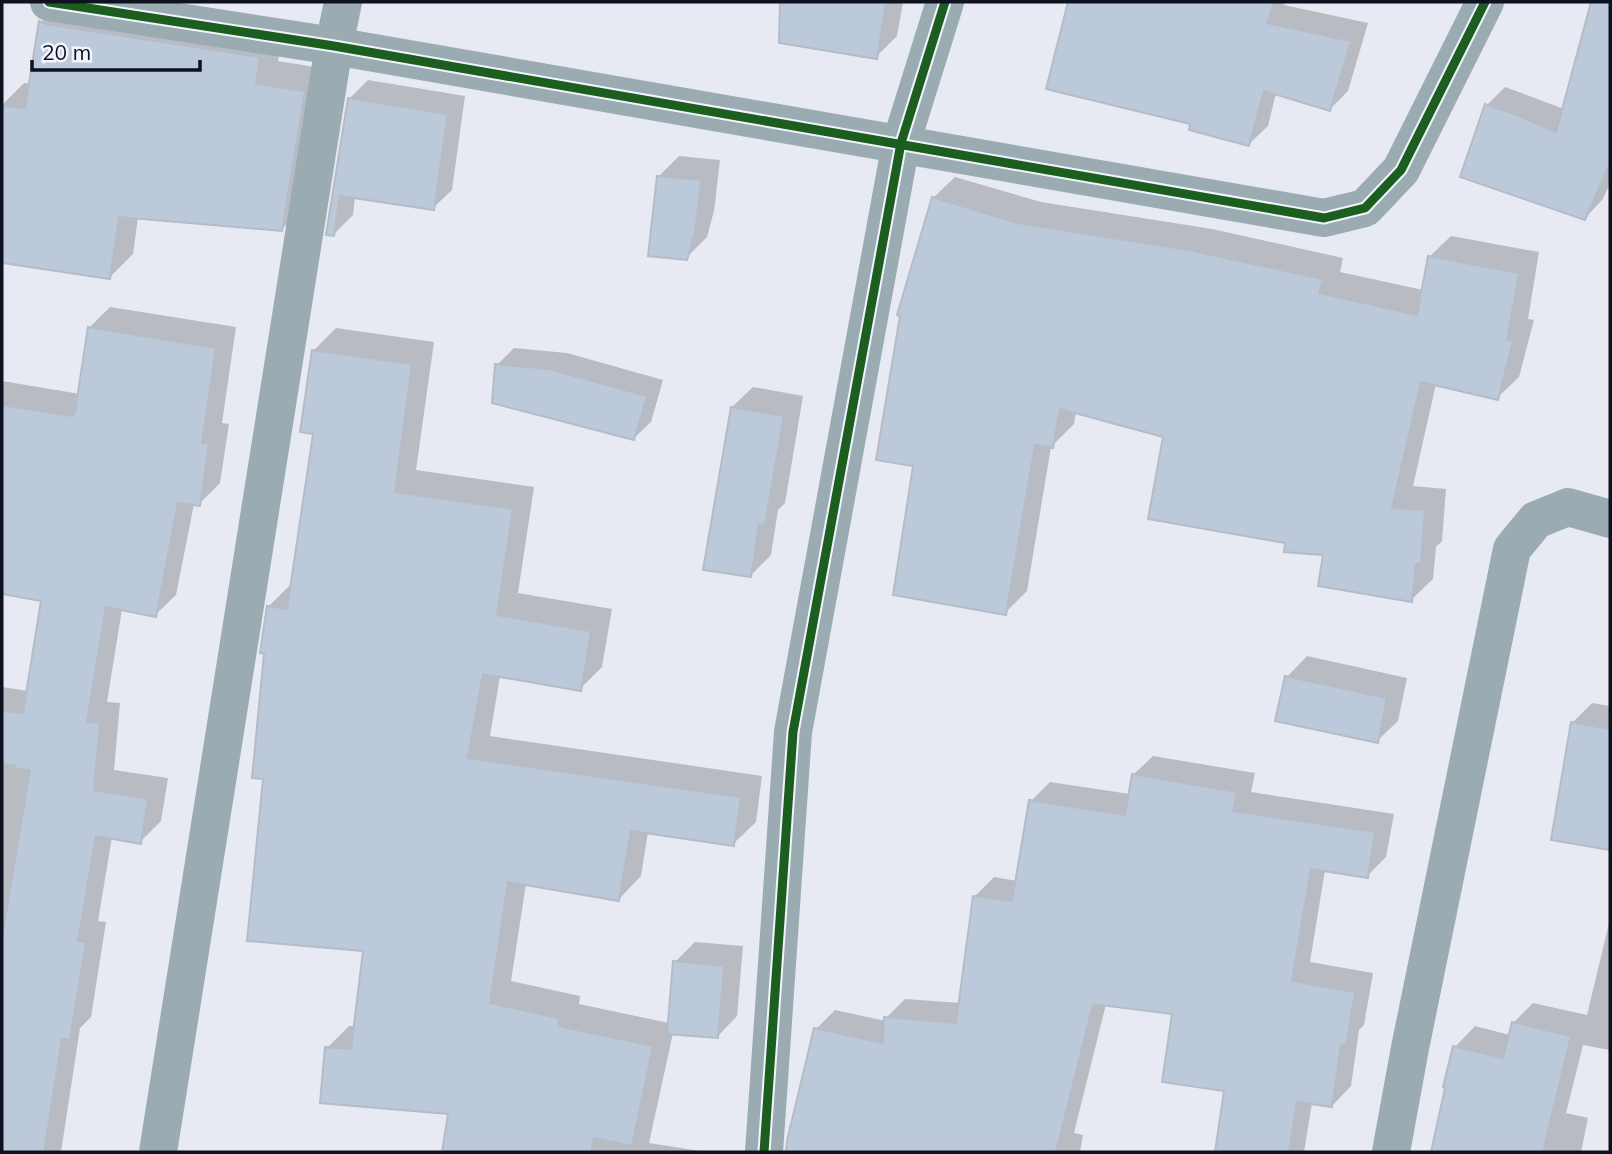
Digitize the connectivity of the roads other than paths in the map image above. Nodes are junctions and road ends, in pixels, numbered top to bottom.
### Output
1 (49, 2) edge
2 (343, 2) edge
3 (945, 2) edge
4 (1485, 2) edge
5 (334, 46) junction
6 (901, 144) junction
7 (1610, 519) edge
8 (158, 1152) edge
9 (764, 1152) edge
10 (1391, 1152) edge

1 - 5 street
2 - 5 street
3 - 6 street
4 - 6 street
5 - 6 street
5 - 8 street
6 - 9 street
7 - 10 street

